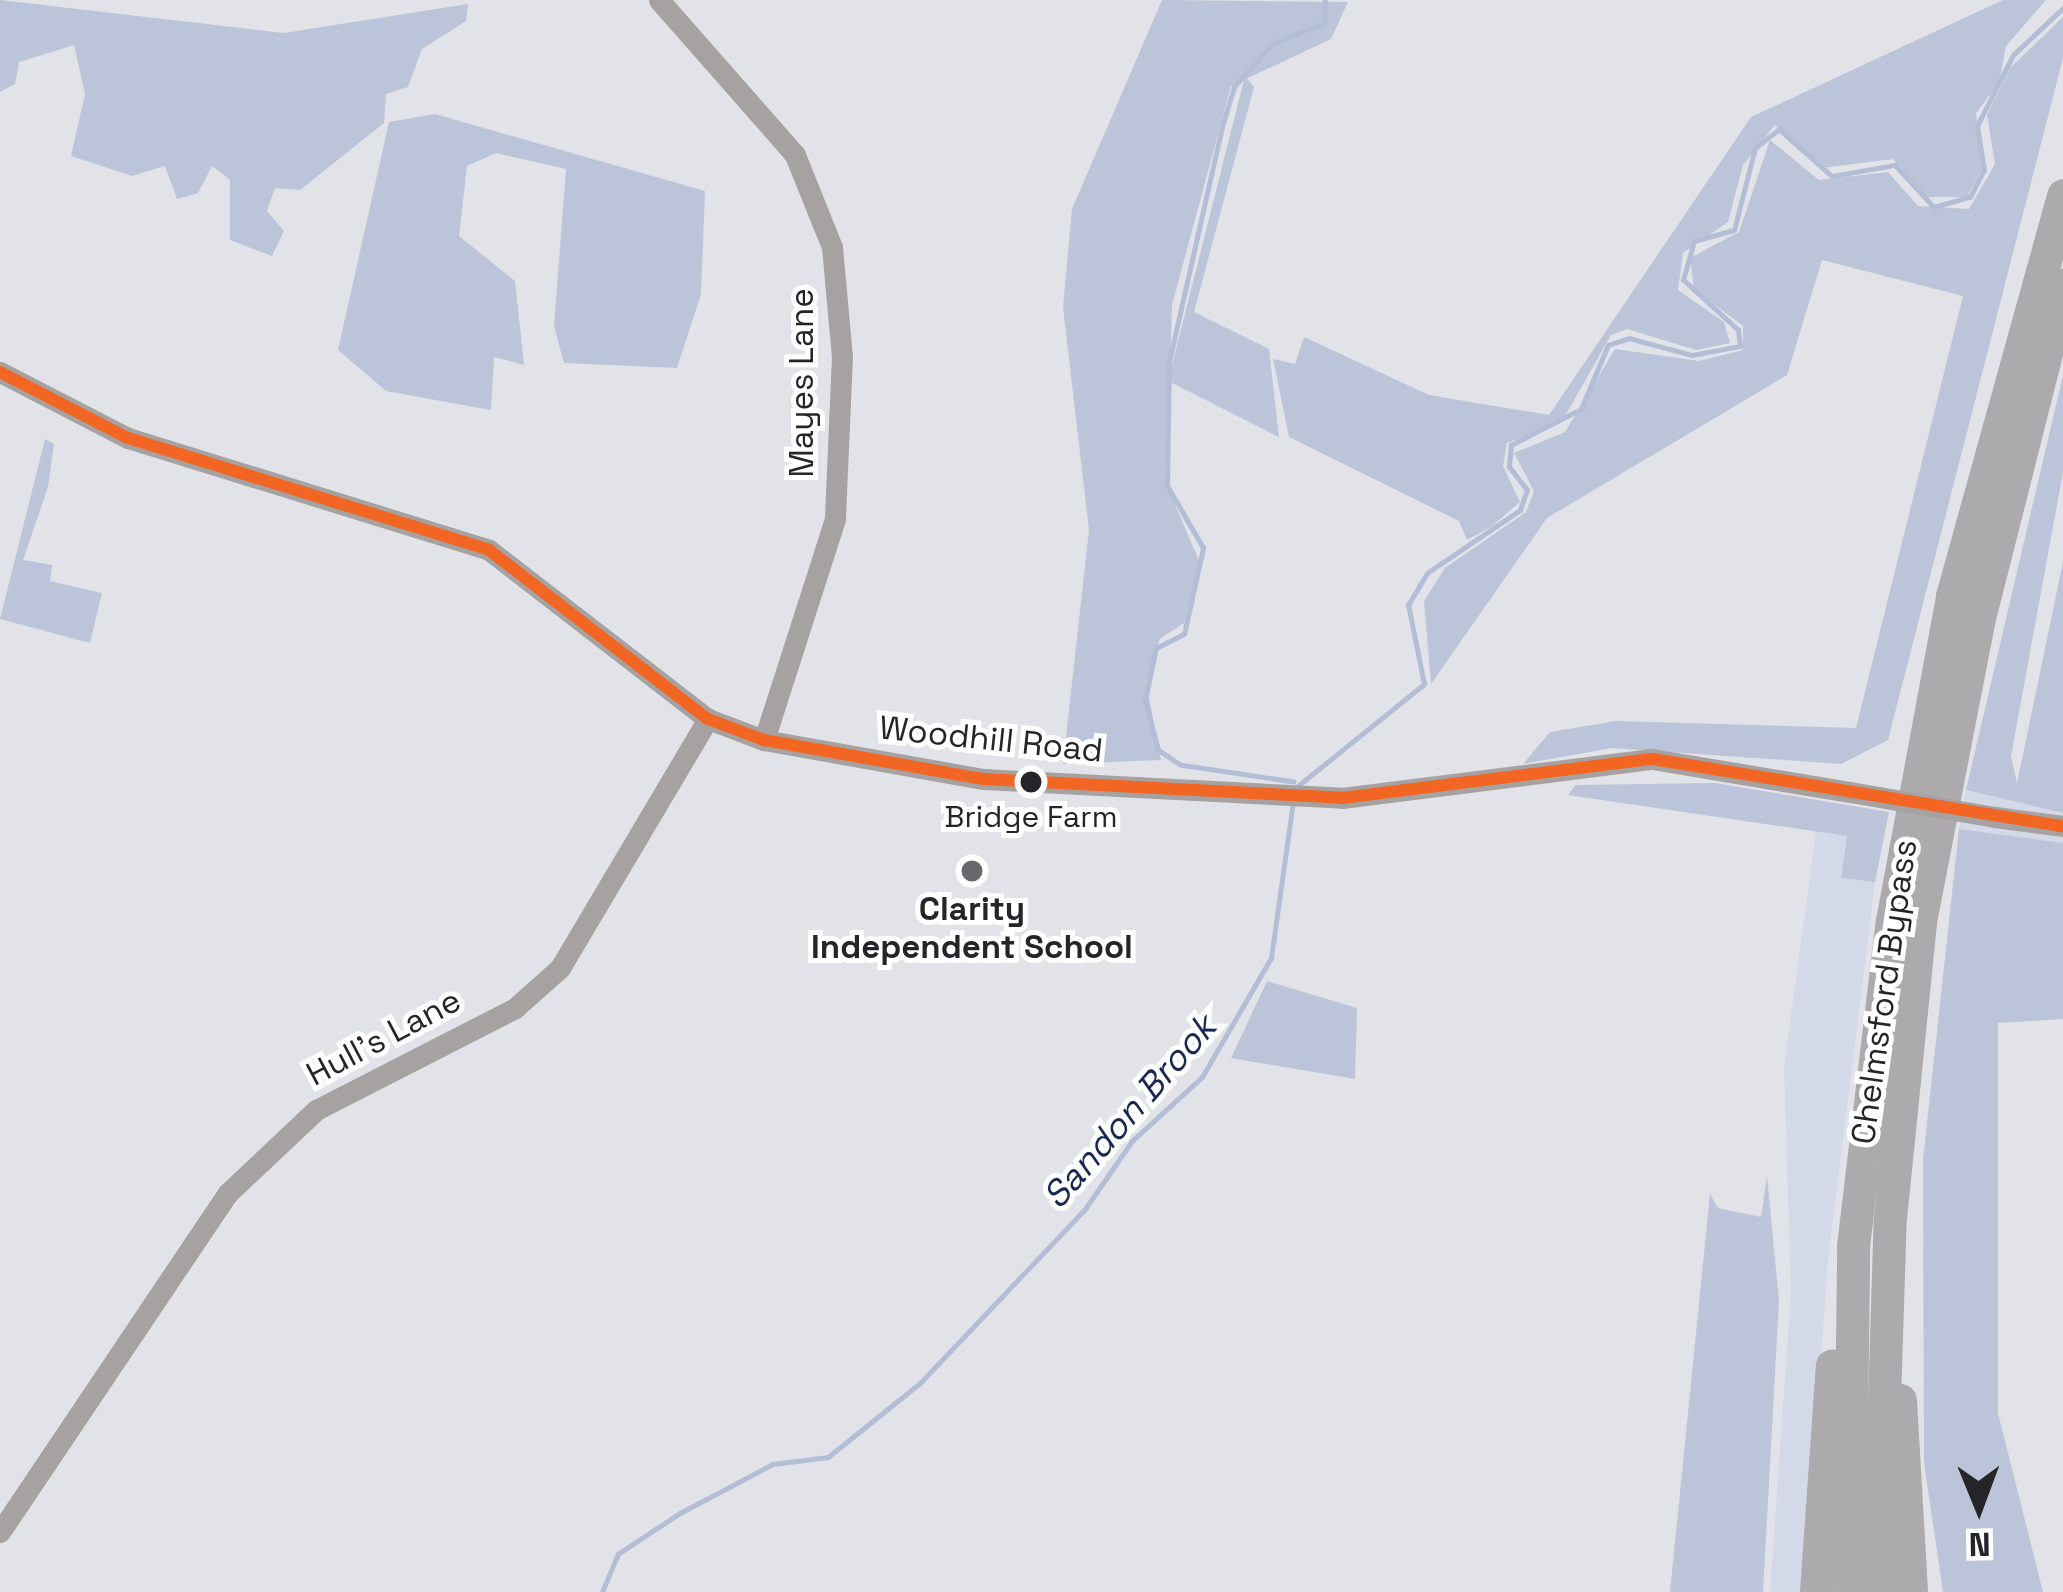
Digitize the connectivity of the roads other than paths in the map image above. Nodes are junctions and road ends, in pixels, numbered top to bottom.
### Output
1 (659, 0) edge
2 (2063, 195) edge
3 (2063, 285) edge
4 (0, 372) edge
5 (708, 719) junction
6 (764, 740) junction
7 (2063, 826) edge
8 (1890, 1218) junction
9 (1852, 1246) junction
10 (0, 1532) edge
11 (1816, 1592) edge
12 (1849, 1592) edge
13 (1878, 1592) edge
14 (1911, 1592) edge

1 - 6 street, Mayes Lane
2 - 9 highway, Chelmsford Bypass
3 - 8 highway, Chelmsford Bypass
4 - 5 street, Woodhill Road
5 - 6 street, Woodhill Road
5 - 10 street, Hull's Lane
6 - 7 street, Woodhill Road, bridge
8 - 13 highway, Chelmsford Bypass
8 - 14 highway
9 - 11 highway
9 - 12 highway, Chelmsford Bypass

